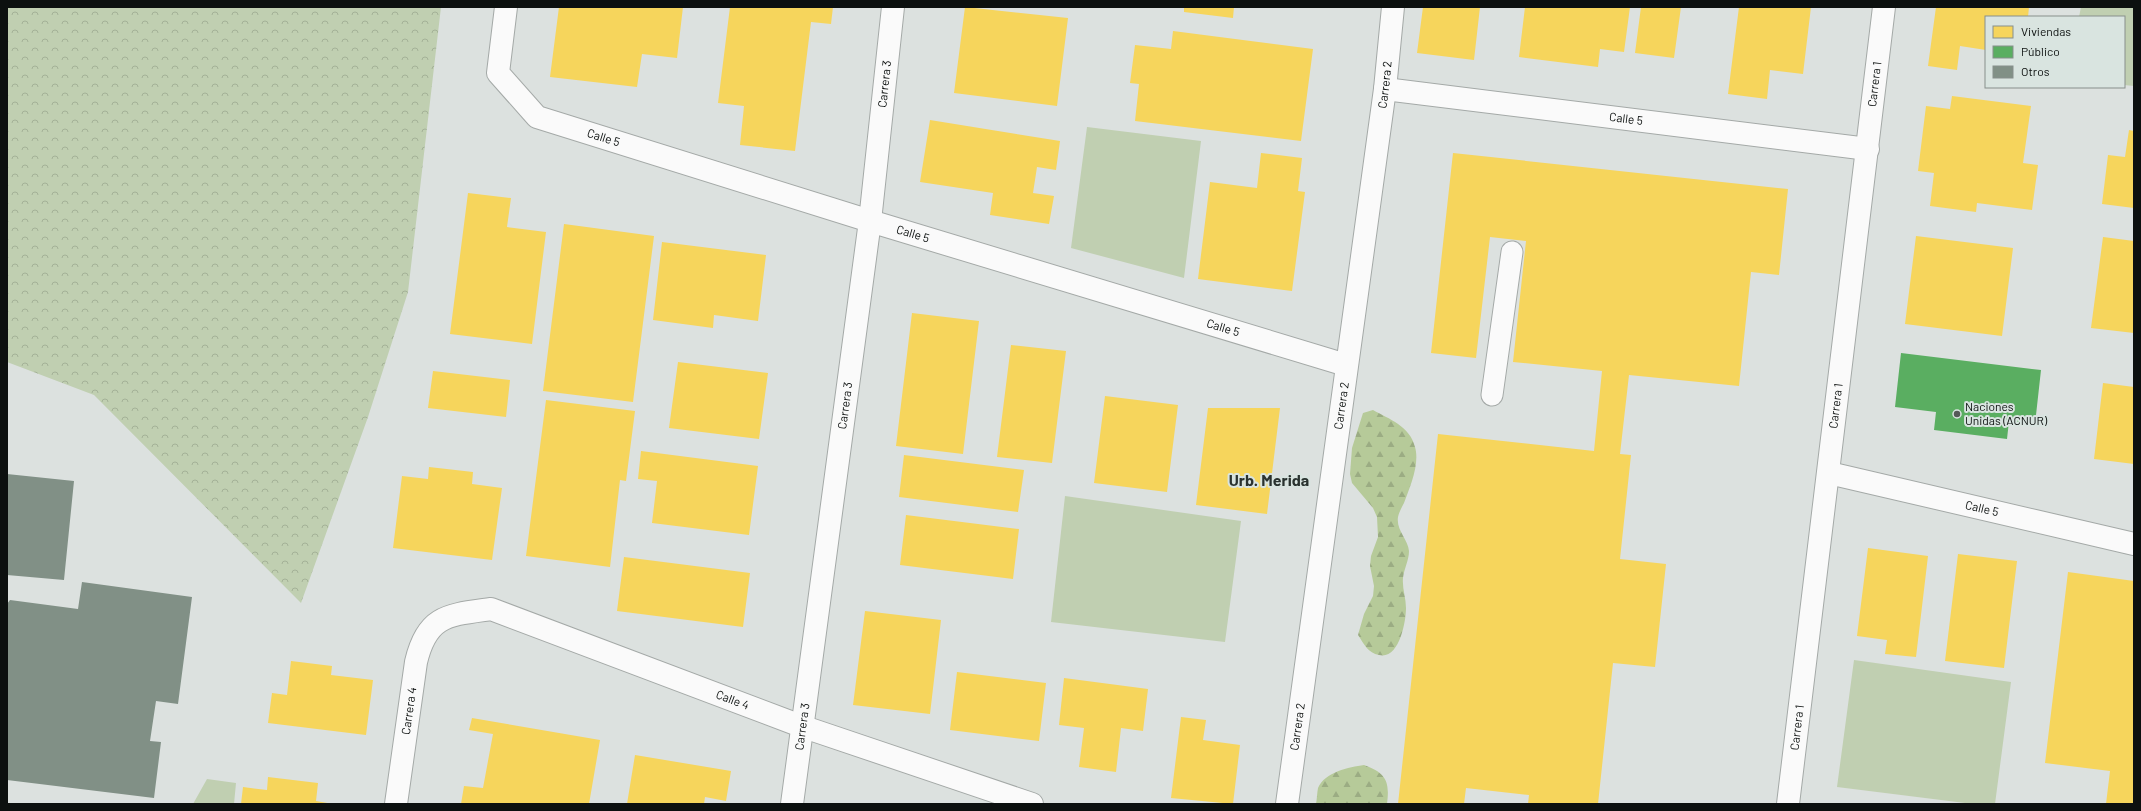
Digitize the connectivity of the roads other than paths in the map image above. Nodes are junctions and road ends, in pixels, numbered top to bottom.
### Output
1 (506, 7) edge
2 (893, 7) edge
3 (1393, 7) edge
4 (1884, 7) edge
5 (1385, 90) junction
6 (1868, 149) junction
7 (870, 221) junction
8 (1512, 252) dead end
9 (1346, 365) junction
10 (1492, 396) dead end
11 (1829, 473) junction
12 (2134, 544) edge
13 (435, 623) joint
14 (801, 726) junction
15 (396, 804) edge
16 (792, 804) edge
17 (1032, 804) edge
18 (1287, 804) edge
19 (1788, 804) edge

1 - 7 street, Calle 5
2 - 7 street, Carrera 3
3 - 5 street, Carrera 2
4 - 6 street, Carrera 1
5 - 6 street, Calle 5
5 - 9 street, Carrera 2
6 - 11 street, Carrera 1
7 - 9 street, Calle 5
7 - 14 street, Carrera 3
8 - 10 lane
9 - 18 street, Carrera 2
11 - 12 street, Calle 5
11 - 19 street, Carrera 1
13 - 14 street, Calle 4
13 - 15 street, Carrera 4
14 - 16 street, Carrera 3
14 - 17 street, Calle 4

